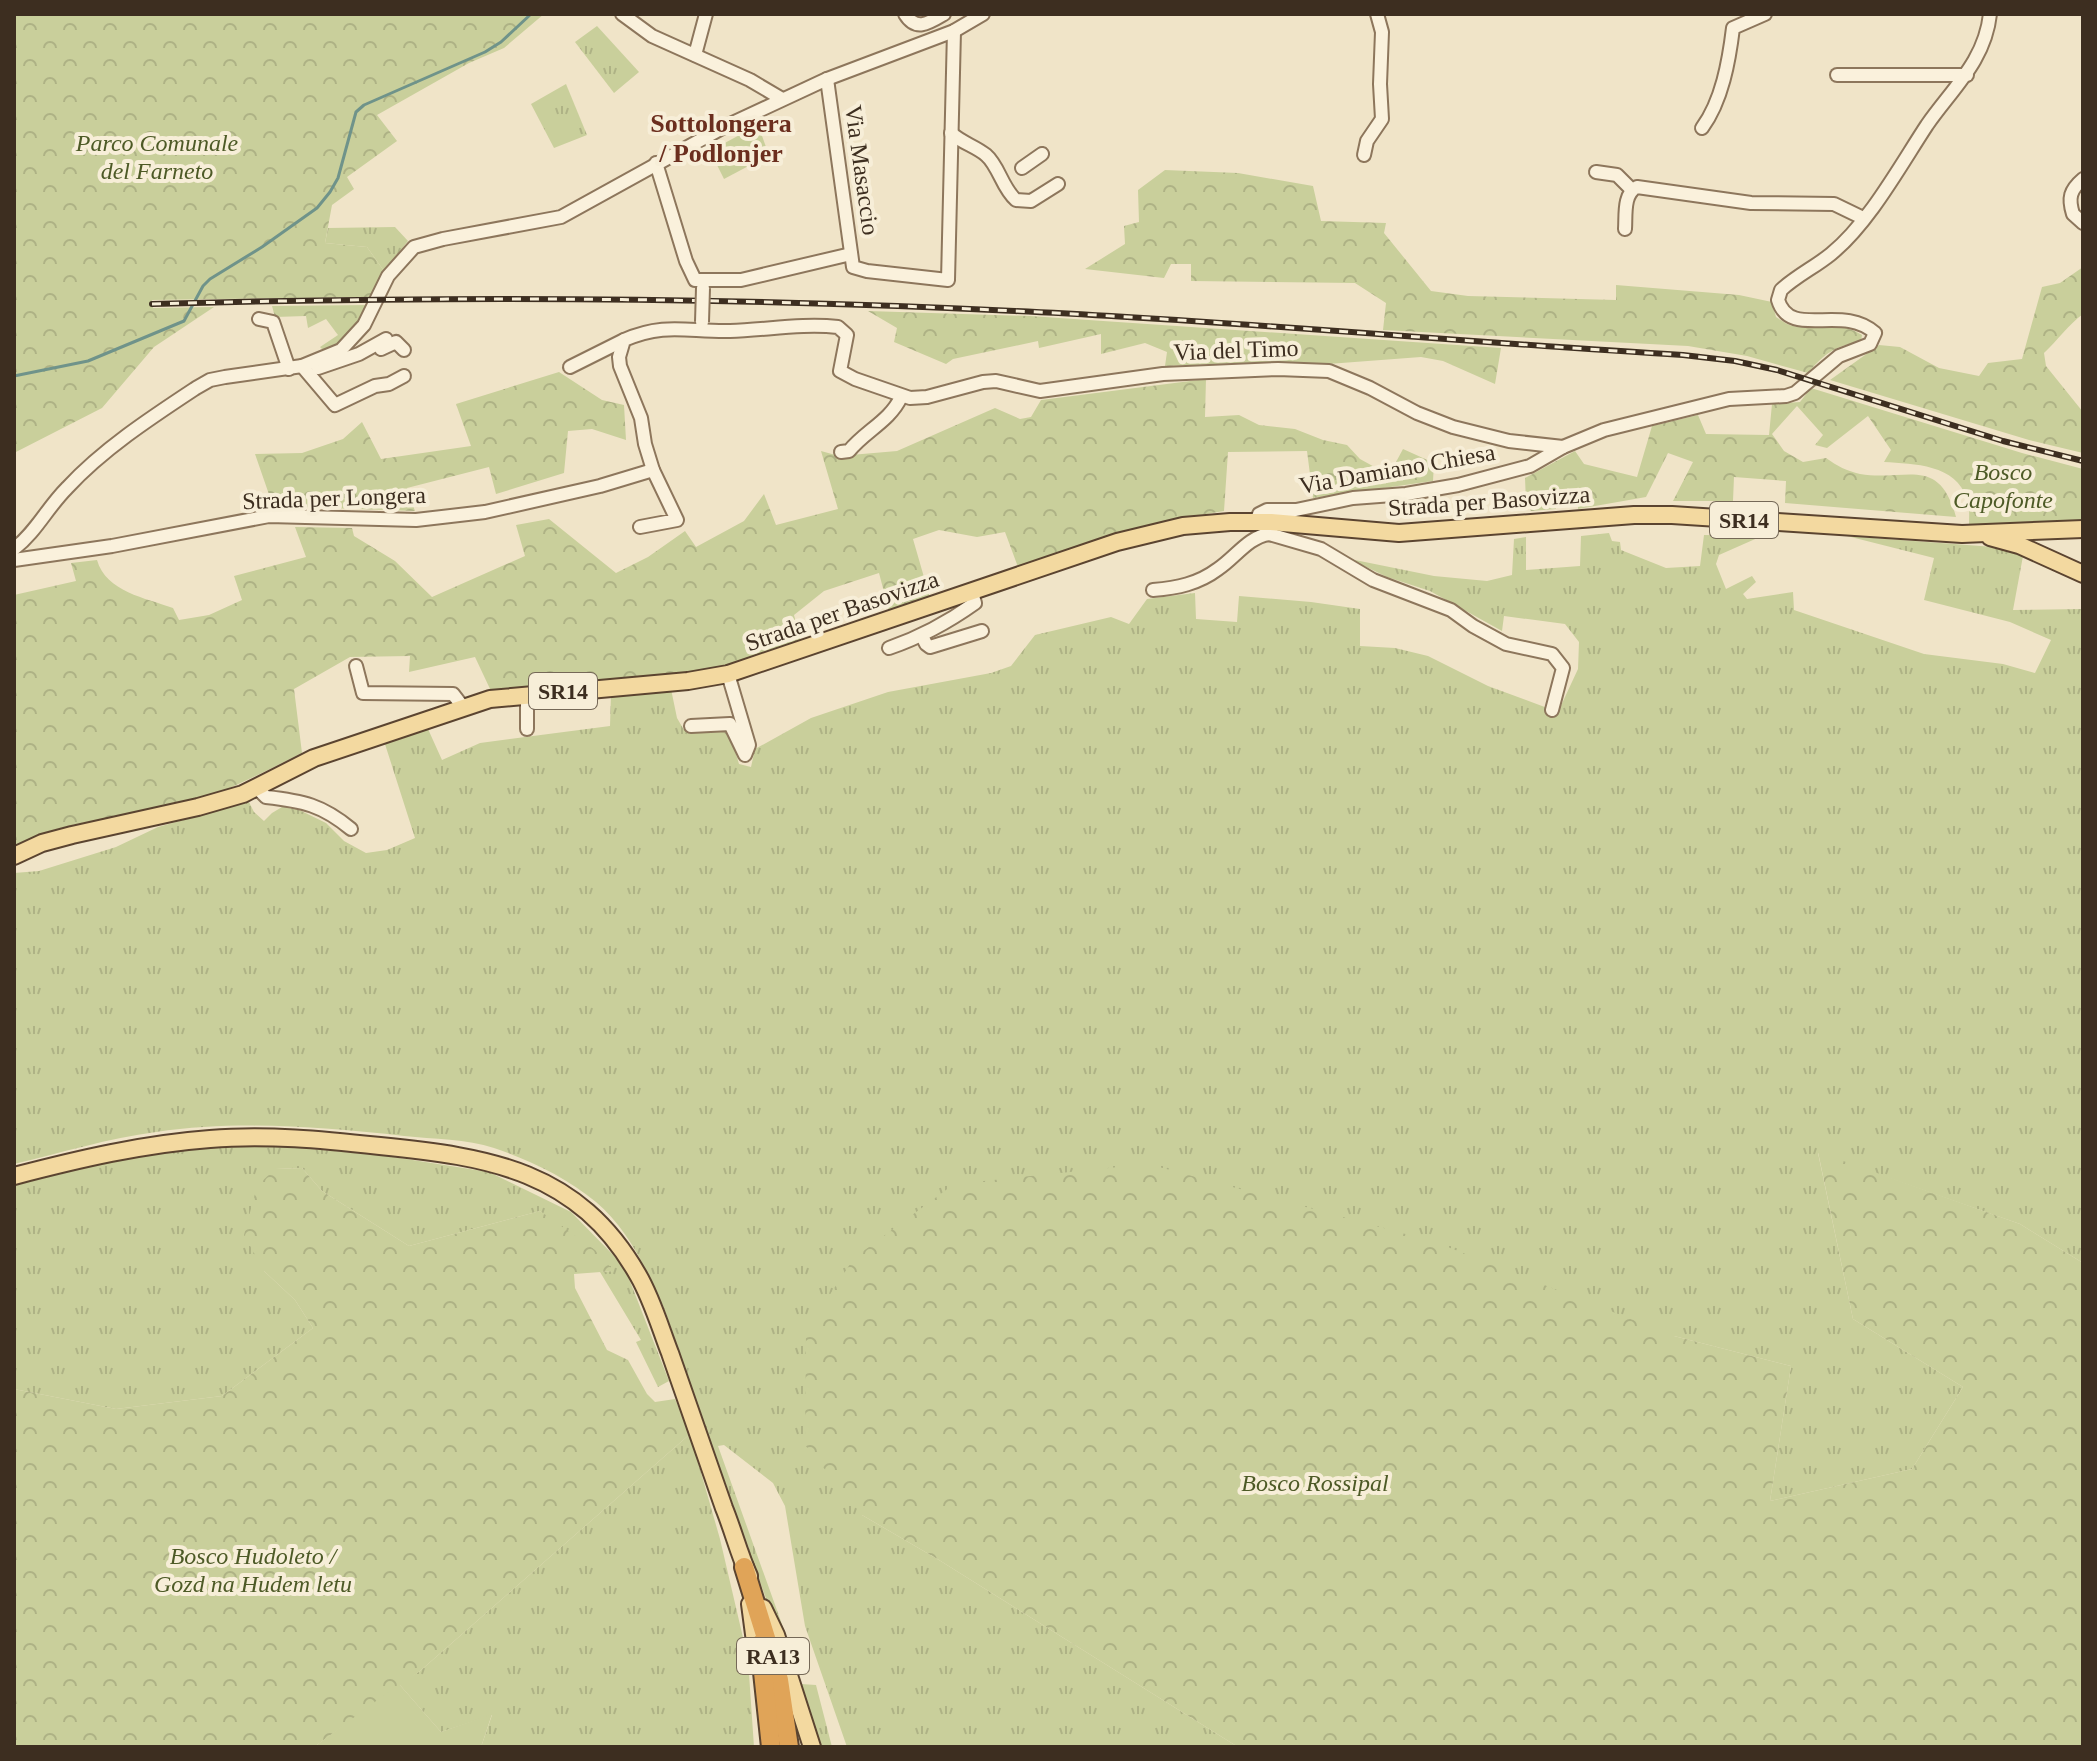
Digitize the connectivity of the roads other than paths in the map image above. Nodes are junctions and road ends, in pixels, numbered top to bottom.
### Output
1 (622, 14) edge
2 (706, 14) edge
3 (905, 14) edge
4 (944, 14) edge
5 (983, 14) edge
6 (1377, 14) edge
7 (1765, 14) edge
8 (1990, 14) edge
9 (954, 31) junction
10 (695, 55) junction
11 (1837, 75) dead end
12 (1967, 75) junction
13 (827, 79) junction
14 (782, 99) junction
15 (1702, 128) dead end
16 (951, 133) junction
17 (1042, 154) dead end
18 (1364, 155) dead end
19 (656, 163) junction
20 (1022, 168) dead end
21 (1596, 172) dead end
22 (2083, 179) edge
23 (1058, 184) dead end
24 (1632, 190) junction
25 (1863, 218) junction
26 (2083, 223) edge
27 (1625, 229) dead end
28 (851, 254) junction
29 (703, 285) junction
30 (259, 319) dead end
31 (702, 326) junction
32 (386, 339) dead end
33 (624, 340) junction
34 (404, 350) dead end
35 (359, 354) junction
36 (570, 367) dead end
37 (299, 368) junction
38 (404, 376) dead end
39 (901, 397) junction
40 (1563, 447) junction
41 (841, 452) dead end
42 (653, 470) junction
43 (1265, 526) junction
44 (640, 527) dead end
45 (2080, 531) edge
46 (1972, 534) junction
47 (14, 549) edge
48 (14, 560) edge
49 (2078, 568) edge
50 (1153, 590) dead end
51 (972, 593) junction
52 (982, 631) dead end
53 (922, 636) junction
54 (889, 648) dead end
55 (356, 666) dead end
56 (728, 674) junction
57 (527, 694) junction
58 (463, 707) junction
59 (1552, 710) dead end
60 (691, 726) dead end
61 (527, 729) dead end
62 (257, 788) junction
63 (351, 829) dead end
64 (14, 856) edge
65 (14, 1176) edge
66 (744, 1567) junction
67 (764, 1747) edge
68 (771, 1747) edge
69 (789, 1747) edge
70 (812, 1747) edge

1 - 10 street
2 - 10 street
3 - 4 street
5 - 9 street
6 - 18 street
7 - 15 street
8 - 12 street, Via Damiano Chiesa
9 - 13 street
9 - 16 street
10 - 14 street
11 - 12 street
12 - 25 street, Via Damiano Chiesa
13 - 14 street
13 - 28 street, Via Masaccio
14 - 19 street
16 - 23 street
16 - 28 street, Via Masaccio
17 - 20 street
19 - 29 street
19 - 37 street
21 - 24 street
22 - 26 street
24 - 25 street
24 - 27 street
25 - 40 street, Via Damiano Chiesa
28 - 29 street
29 - 31 street, bridge
30 - 37 street
31 - 33 street, Via del Timo
31 - 39 street, Via del Timo
32 - 35 street
33 - 36 street, Via del Timo
33 - 42 street
34 - 35 street
35 - 37 street
37 - 38 street
37 - 47 street
39 - 40 street, Via del Timo
39 - 41 street
40 - 43 street, Via Damiano Chiesa
42 - 44 street
42 - 48 street, Strada per Longera
43 - 46 main road, Strada per Basovizza / SR14
43 - 50 street, Via Damiano Chiesa
43 - 51 main road, Strada per Basovizza / SR14
43 - 59 street
45 - 46 main road, Strada per Basovizza / SR14
46 - 49 main road, Strada per Basovizza / SR14
51 - 53 street, Strada per Basovizza
51 - 56 main road, Strada per Basovizza / SR14
52 - 53 street, Strada per Basovizza
53 - 54 street, Strada per Basovizza
55 - 58 street
56 - 57 main road, Strada per Basovizza / SR14
56 - 60 street, Strada per Basovizza
57 - 58 main road, Strada per Basovizza / SR14
57 - 61 street
58 - 62 main road, Strada per Basovizza / SR14
62 - 63 street
62 - 64 main road, Strada per Basovizza / SR14
65 - 66 main road
66 - 67 main road
66 - 68 highway, RA13
66 - 69 highway, RA13
66 - 70 main road

